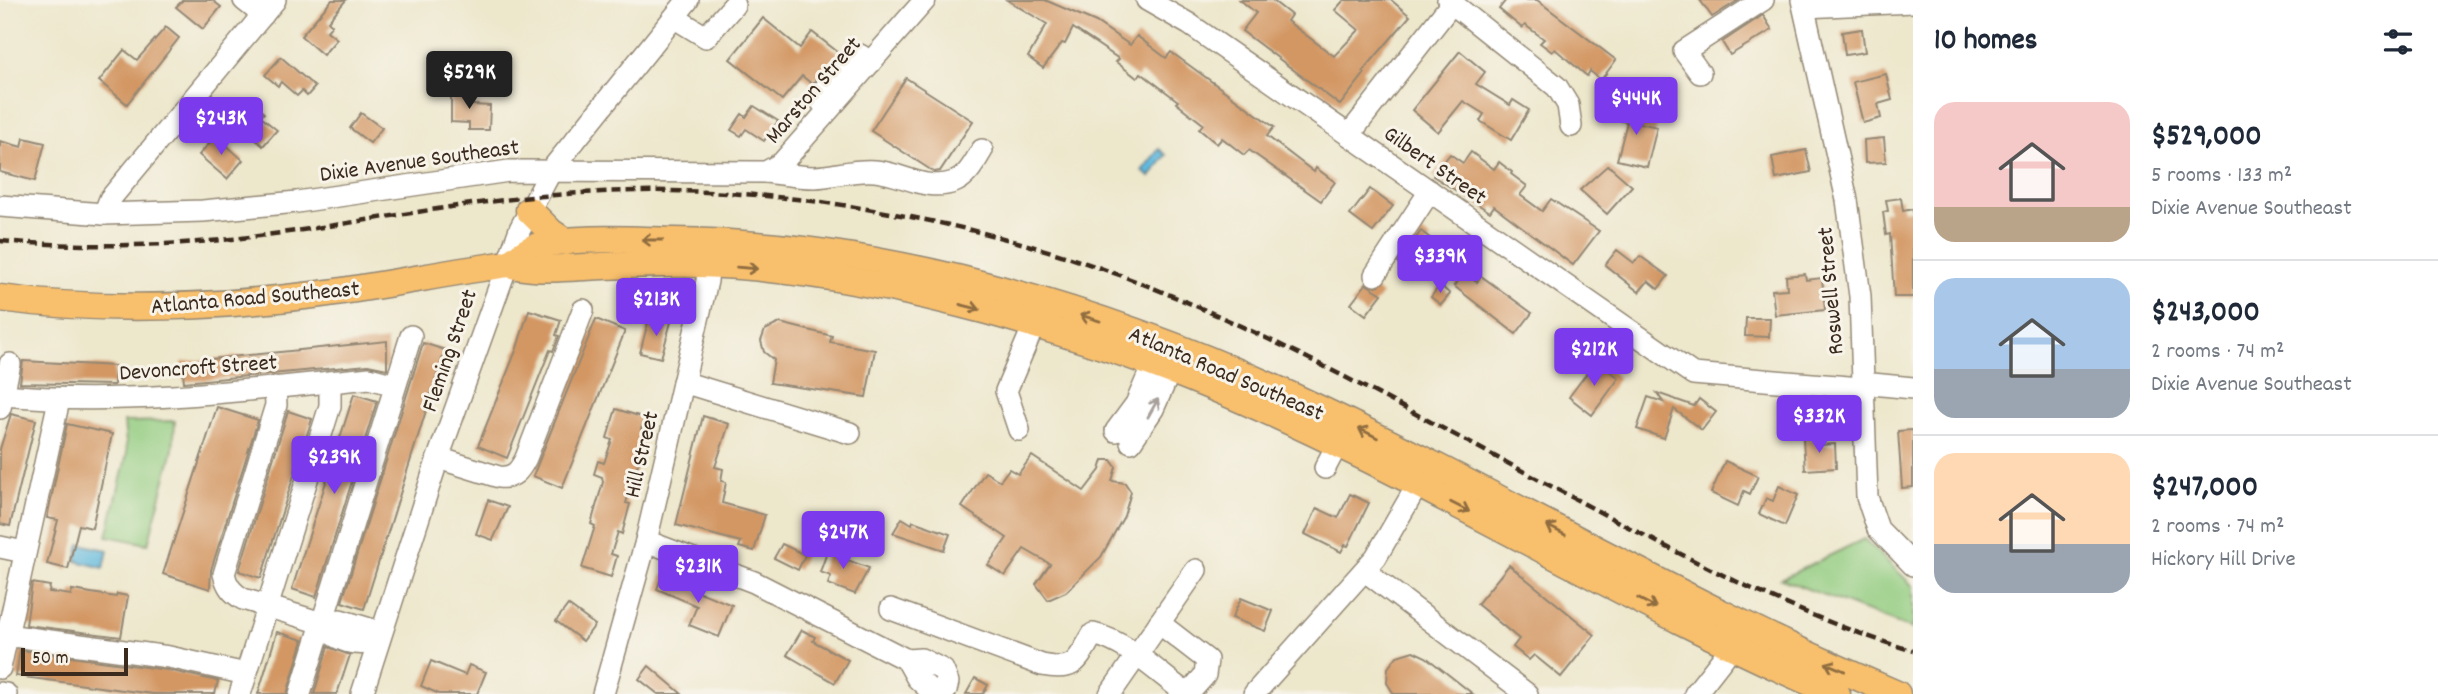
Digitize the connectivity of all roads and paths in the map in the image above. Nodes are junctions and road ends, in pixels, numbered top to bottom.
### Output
1 (244, 0) edge
2 (688, 0) edge
3 (925, 0) edge
4 (1147, 0) edge
5 (1763, 0) edge
6 (1450, 2) edge
7 (1807, 2) edge
8 (1913, 2) edge
9 (734, 5) dead end
10 (269, 8) edge
11 (675, 18) junction
12 (1700, 73) dead end
13 (1571, 126) dead end
14 (1349, 135) junction
15 (982, 150) dead end
16 (552, 169) junction
17 (766, 172) junction
18 (1430, 191) junction
19 (0, 206) edge
20 (529, 211) junction
21 (104, 214) junction
22 (566, 242) junction
23 (709, 253) junction
24 (508, 264) junction
25 (866, 272) junction
26 (1375, 275) dead end
27 (1, 299) edge
28 (583, 310) dead end
29 (1034, 326) junction
30 (411, 335) dead end
31 (1162, 359) junction
32 (10, 364) dead end
33 (330, 382) junction
34 (683, 382) junction
35 (396, 385) junction
36 (1862, 385) junction
37 (275, 387) junction
38 (1913, 388) edge
39 (59, 400) junction
40 (1, 402) edge
41 (1018, 430) dead end
42 (850, 433) dead end
43 (1124, 439) dead end
44 (1337, 445) junction
45 (438, 458) junction
46 (1325, 468) dead end
47 (1423, 475) junction
48 (646, 541) junction
49 (0, 547) edge
50 (24, 552) junction
51 (1913, 565) edge
52 (1196, 570) dead end
53 (1365, 571) junction
54 (268, 606) junction
55 (891, 609) dead end
56 (322, 623) junction
57 (1159, 624) junction
58 (6, 635) junction
59 (380, 640) junction
60 (1728, 644) junction
61 (1137, 657) junction
62 (907, 660) dead end
63 (0, 668) edge
64 (243, 684) edge
65 (1823, 691) edge
66 (0, 693) edge
67 (6, 694) edge
68 (300, 694) edge
69 (362, 694) edge
70 (603, 694) edge
71 (1111, 694) edge
72 (1187, 694) edge
73 (1254, 694) edge
74 (1527, 694) edge
75 (1695, 694) edge
76 (1897, 694) edge

1 - 10 street
2 - 11 street, Fleming Street
3 - 17 street, Marston Street
4 - 14 street, Gilbert Street
5 - 12 street
6 - 13 street
6 - 14 street
7 - 8 street
7 - 36 street, Roswell Street
9 - 11 street
10 - 21 street
11 - 16 street, Fleming Street
14 - 18 street, Gilbert Street
15 - 17 street
16 - 17 street, Marston Street
16 - 20 street, Fleming Street
16 - 21 street, Dixie Avenue Southeast
18 - 26 street
18 - 36 street, Gilbert Street
19 - 21 street, Dixie Avenue Southeast
20 - 22 main road
20 - 24 street, Fleming Street
23 -> 22 main road, Atlanta Road Southeast
22 - 24 main road, Atlanta Road Southeast
23 - 24 main road, Atlanta Road Southeast
23 - 25 main road, Atlanta Road Southeast
23 - 34 street, Hill Street
24 - 27 main road, Atlanta Road Southeast
24 - 45 street, Fleming Street
25 -> 29 main road, Atlanta Road Southeast
31 -> 25 main road, Atlanta Road Southeast
28 - 45 street
29 - 31 main road, Atlanta Road Southeast
29 - 41 street
30 - 35 street
31 - 43 street
31 - 44 main road, Atlanta Road Southeast
47 -> 31 main road, Atlanta Road Southeast
32 - 40 street
33 - 35 street, Devoncroft Street
33 - 37 street, Devoncroft Street
33 - 54 street
34 - 42 street
34 - 48 street, Hill Street
35 - 56 street
36 - 38 street, Gilbert Street
36 - 51 street, Roswell Street
37 - 39 street, Devoncroft Street
37 - 54 street
39 - 40 street, Devoncroft Street
39 - 50 street
44 - 46 street
44 - 47 main road, Atlanta Road Southeast
45 - 59 street, Fleming Street
47 - 53 street
47 -> 60 main road, Atlanta Road Southeast
76 -> 47 main road, Atlanta Road Southeast
48 - 62 street
48 - 70 street, Hill Street
49 - 50 street
50 - 58 street
52 - 57 street
53 - 73 street
53 - 74 street
54 - 56 street
54 - 64 street
55 - 61 street
56 - 59 street
56 - 68 street
57 - 61 street
57 - 72 street
58 - 63 street
58 - 64 street
59 - 69 street, Fleming Street
60 - 65 main road, Atlanta Road Southeast
60 - 75 street
61 - 71 street
61 - 72 street
66 - 67 street

